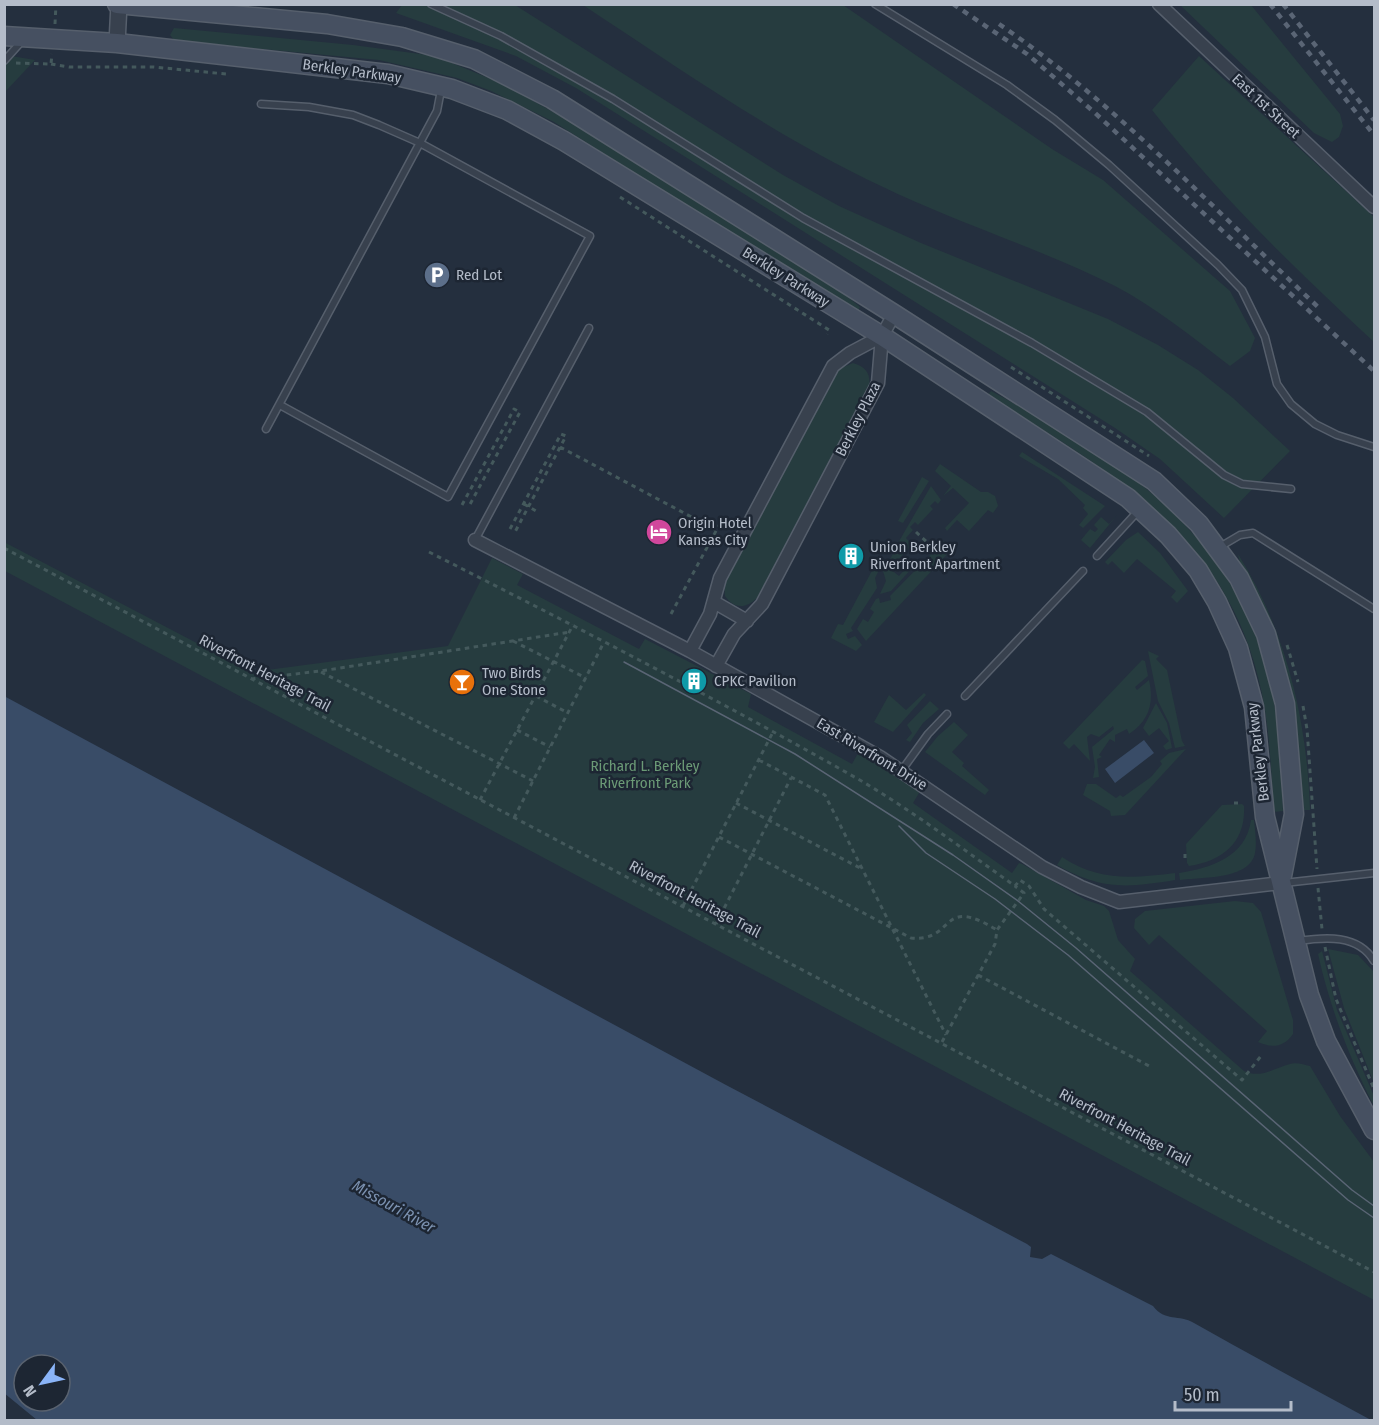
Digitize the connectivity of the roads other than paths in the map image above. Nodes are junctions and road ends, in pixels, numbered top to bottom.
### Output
1 (431, 4) edge
2 (875, 4) edge
3 (1159, 4) edge
4 (119, 5) edge
5 (4, 36) edge
6 (24, 38) junction
7 (117, 44) junction
8 (4, 61) edge
9 (441, 86) junction
10 (261, 105) dead end
11 (420, 143) junction
12 (1374, 207) edge
13 (894, 314) junction
14 (589, 328) dead end
15 (882, 336) junction
16 (280, 405) junction
17 (266, 429) dead end
18 (1374, 447) edge
19 (1291, 489) dead end
20 (1140, 509) junction
21 (475, 540) joint
22 (1217, 549) junction
23 (1096, 556) dead end
24 (1083, 571) dead end
25 (714, 602) junction
26 (1374, 609) edge
27 (747, 621) junction
28 (690, 651) junction
29 (716, 666) junction
30 (965, 696) dead end
31 (947, 714) dead end
32 (902, 770) junction
33 (1374, 873) edge
34 (1280, 883) junction
35 (1295, 941) junction
36 (1374, 961) edge
37 (1374, 1130) edge

1 - 19 lane
2 - 18 lane
3 - 12 street, East 1st Street
4 - 7 street
4 - 13 main road, Berkley Parkway
5 - 6 main road, Berkley Parkway
6 - 7 main road, Berkley Parkway
6 - 8 lane
7 - 9 main road, Berkley Parkway
9 - 11 lane
9 - 15 main road, Berkley Parkway
10 - 11 lane
11 - 16 lane
11 - 16 lane
13 - 15 street
13 - 22 main road, Berkley Parkway
14 - 21 lane
15 - 20 main road, Berkley Parkway
15 - 25 street
15 - 27 street, Berkley Plaza
16 - 17 lane
20 - 23 lane
20 - 34 main road, Berkley Parkway
21 - 28 street, East Riverfront Drive
22 - 26 lane
22 - 34 main road, Berkley Parkway
24 - 30 lane
25 - 27 street
25 - 28 street
27 - 29 street, Berkley Plaza
28 - 29 street, East Riverfront Drive
29 - 32 street, East Riverfront Drive
31 - 32 lane
32 - 34 street, East Riverfront Drive
33 - 34 lane
34 - 35 main road, Berkley Parkway
35 - 36 lane
35 - 37 main road, Berkley Parkway

